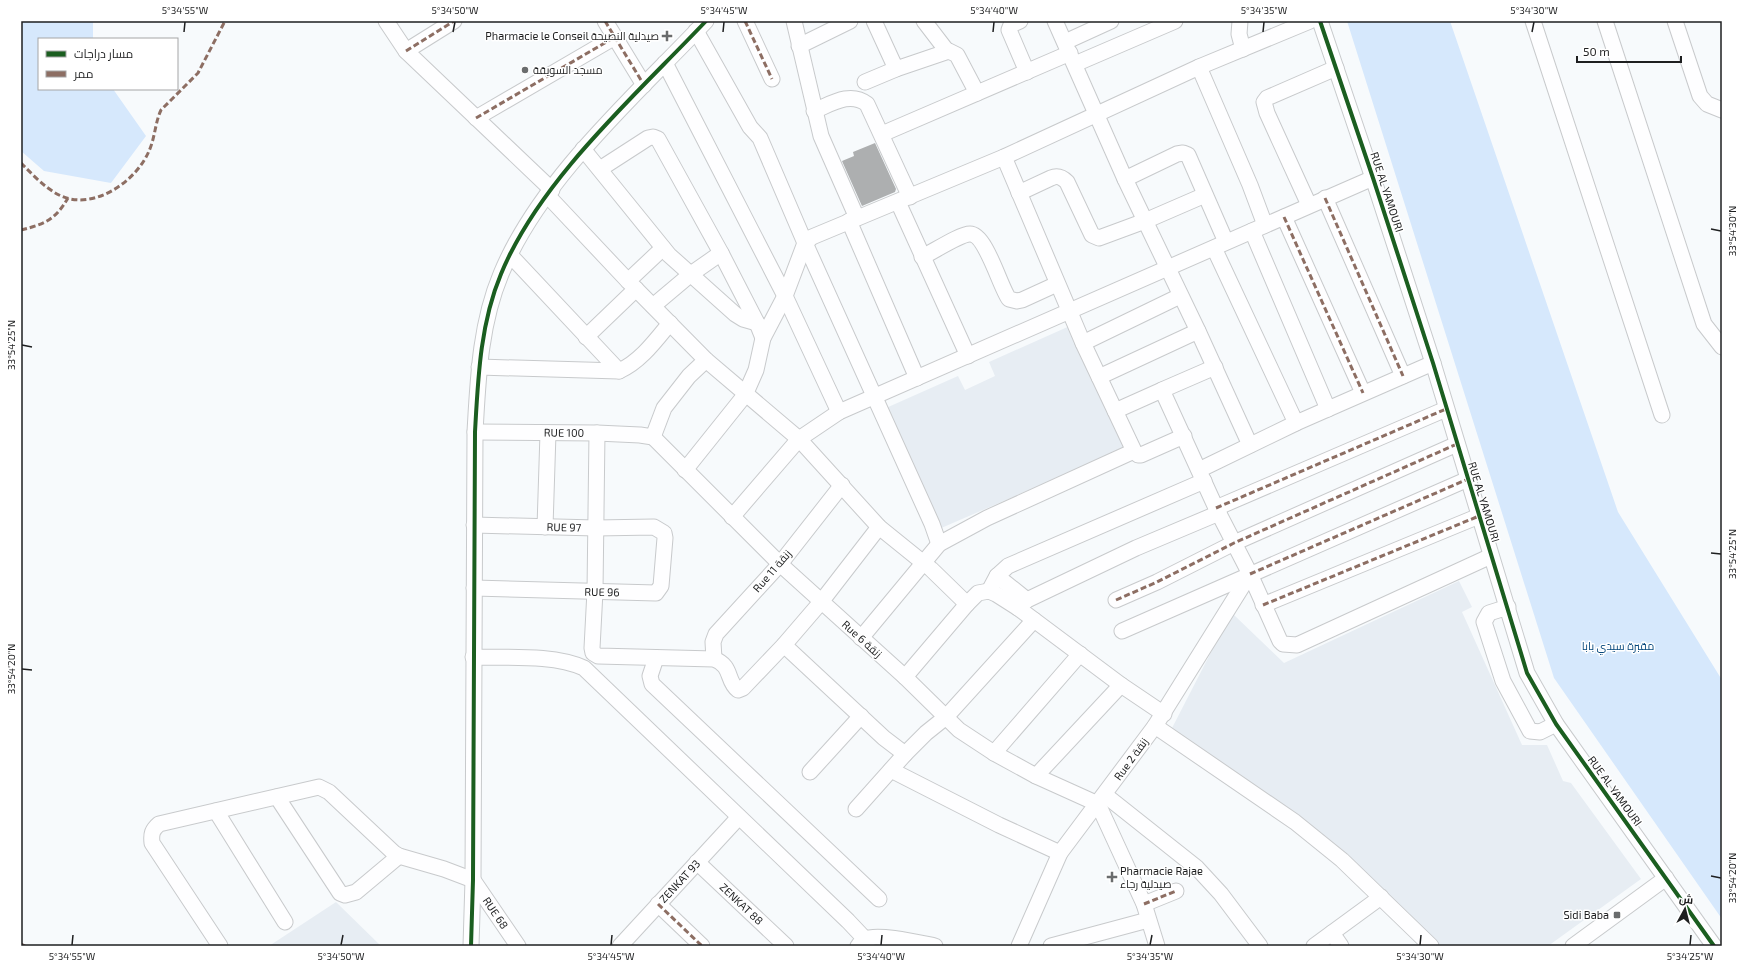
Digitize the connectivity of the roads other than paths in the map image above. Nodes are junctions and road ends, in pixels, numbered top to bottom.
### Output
1 (386, 21) edge
2 (454, 21) edge
3 (604, 21) edge
4 (745, 21) edge
5 (794, 21) edge
6 (850, 21) edge
7 (874, 21) edge
8 (924, 21) edge
9 (1020, 21) edge
10 (1056, 21) edge
11 (1111, 21) edge
12 (1175, 21) edge
13 (1240, 21) edge
14 (1310, 21) edge
15 (1320, 21) edge
16 (1533, 21) edge
17 (1605, 21) edge
18 (1675, 21) edge
19 (701, 26) edge
20 (615, 37) junction
21 (799, 46) junction
22 (1243, 49) junction
23 (947, 51) junction
24 (406, 52) junction
25 (1070, 53) junction
26 (665, 63) junction
27 (1199, 67) junction
28 (1336, 68) junction
29 (896, 69) junction
30 (1027, 72) junction
31 (772, 79) dead end
32 (864, 82) dead end
33 (644, 85) junction
34 (978, 94) junction
35 (1722, 110) edge
36 (814, 111) junction
37 (1097, 113) junction
38 (476, 118) junction
39 (882, 134) junction
40 (583, 149) junction
41 (1004, 156) junction
42 (600, 169) junction
43 (1373, 178) junction
44 (1125, 179) junction
45 (550, 192) junction
46 (1019, 193) junction
47 (1205, 194) junction
48 (1325, 198) junction
49 (904, 200) junction
50 (1309, 205) junction
51 (1284, 217) junction
52 (853, 220) junction
53 (1145, 221) junction
54 (1258, 228) junction
55 (805, 243) junction
56 (1220, 245) junction
57 (663, 248) junction
58 (721, 253) junction
59 (510, 255) junction
60 (922, 257) junction
61 (1167, 269) junction
62 (691, 274) junction
63 (1058, 284) junction
64 (632, 285) junction
65 (785, 296) junction
66 (1180, 296) junction
67 (653, 306) junction
68 (1069, 311) junction
69 (670, 323) junction
70 (757, 323) junction
71 (1198, 331) junction
72 (586, 337) junction
73 (763, 338) junction
74 (1083, 343) junction
75 (1722, 348) edge
76 (968, 356) junction
77 (706, 360) junction
78 (1433, 363) junction
79 (478, 367) junction
80 (1215, 367) junction
81 (619, 371) junction
82 (1403, 376) junction
83 (1099, 377) junction
84 (917, 378) junction
85 (1162, 390) junction
86 (1363, 393) junction
87 (745, 395) junction
88 (875, 397) junction
89 (1328, 409) junction
90 (1446, 409) junction
91 (1116, 411) junction
92 (839, 412) junction
93 (1662, 415) dead end
94 (1296, 423) junction
95 (475, 432) junction
96 (548, 433) junction
97 (598, 433) junction
98 (1184, 436) junction
99 (653, 438) junction
100 (799, 439) junction
101 (1457, 444) junction
102 (1250, 445) junction
103 (1134, 451) junction
104 (685, 470) junction
105 (1201, 475) junction
106 (1468, 479) junction
107 (842, 485) junction
108 (1218, 511) junction
109 (1479, 516) junction
110 (732, 517) junction
111 (474, 525) junction
112 (545, 527) junction
113 (879, 527) junction
114 (596, 528) junction
115 (654, 528) joint
116 (939, 544) junction
117 (1234, 544) junction
118 (1492, 556) junction
119 (923, 562) junction
120 (780, 564) junction
121 (1250, 574) junction
122 (997, 576) junction
123 (474, 588) junction
124 (989, 591) junction
125 (595, 592) junction
126 (1116, 600) dead end
127 (821, 602) junction
128 (967, 604) junction
129 (1023, 604) junction
130 (1263, 605) junction
131 (1508, 607) junction
132 (1034, 620) junction
133 (1122, 631) dead end
134 (860, 638) junction
135 (784, 644) junction
136 (1080, 654) junction
137 (473, 657) junction
138 (656, 658) junction
139 (714, 659) junction
140 (905, 677) junction
141 (1121, 685) junction
142 (1164, 714) junction
143 (861, 716) junction
144 (946, 717) junction
145 (1556, 724) junction
146 (1155, 726) junction
147 (994, 753) junction
148 (904, 754) junction
149 (891, 770) junction
150 (810, 772) dead end
151 (1036, 776) junction
152 (277, 797) junction
153 (1101, 799) junction
154 (856, 809) dead end
155 (216, 811) junction
156 (739, 817) junction
157 (1060, 853) junction
158 (399, 856) junction
159 (697, 862) junction
160 (1666, 878) junction
161 (473, 880) junction
162 (1176, 891) dead end
163 (1381, 897) junction
164 (879, 899) dead end
165 (658, 904) junction
166 (1144, 904) junction
167 (1148, 920) junction
168 (285, 922) dead end
169 (1332, 933) junction
170 (863, 944) edge
171 (220, 946) edge
172 (471, 946) edge
173 (518, 946) edge
174 (620, 946) edge
175 (702, 946) edge
176 (786, 946) edge
177 (935, 946) edge
178 (1019, 946) edge
179 (1050, 946) edge
180 (1157, 946) edge
181 (1260, 946) edge
182 (1314, 946) edge
183 (1342, 946) edge
184 (1431, 946) edge
185 (1573, 946) edge
186 (1714, 946) edge

1 - 24 street
2 - 24 street
3 - 20 street
4 - 31 street
5 - 21 street
6 - 21 street
7 - 29 street
8 - 23 street
9 - 30 street
10 - 25 street
11 - 25 street
12 - 25 street
13 - 22 street
14 - 22 street
15 - 28 street, RUE AL YAMOURI
16 - 93 street
17 - 75 street
18 - 35 street
19 - 26 street
19 - 55 street
20 - 33 street
20 - 38 street
21 - 36 street
22 - 27 street
23 - 29 street
23 - 34 street
24 - 38 street
25 - 30 street
25 - 37 street
26 - 33 street
26 - 65 street
27 - 37 street
27 - 54 street
28 - 43 street, RUE AL YAMOURI
28 - 50 street
29 - 32 street
30 - 34 street
33 - 40 street
34 - 39 street
36 - 39 street
36 - 52 street
37 - 41 street
37 - 44 street
38 - 45 street
39 - 49 street
40 - 42 street
40 - 45 street
41 - 46 street
41 - 49 street
42 - 57 street
42 - 58 street
43 - 48 street
43 - 78 street, RUE AL YAMOURI
44 - 47 street
44 - 53 street
45 - 59 street
45 - 64 street
46 - 53 street
46 - 63 street
47 - 53 street
47 - 56 street
48 - 50 street
48 - 82 street
49 - 52 street
49 - 60 street
50 - 51 street
51 - 54 street
51 - 86 street
52 - 55 street
52 - 84 street
53 - 61 street
54 - 56 street
54 - 89 street
55 - 65 street
55 - 88 street
56 - 61 street
56 - 94 street
57 - 62 street
57 - 64 street
58 - 62 street
58 - 70 street
59 - 72 street
59 - 79 street
60 - 63 street
60 - 76 street
61 - 66 street
61 - 68 street
62 - 67 street
62 - 70 street
63 - 68 street
64 - 67 street
64 - 72 street
65 - 73 street
65 - 92 street
66 - 71 street
66 - 74 street
67 - 69 street
68 - 74 street
68 - 76 street
69 - 77 street
69 - 81 street
70 - 73 street
71 - 80 street
71 - 83 street
72 - 81 street
73 - 87 street
74 - 83 street
76 - 84 street
77 - 87 street
77 - 99 street
78 - 82 street
78 - 90 street, RUE AL YAMOURI
79 - 81 street
79 - 95 street
80 - 85 street
80 - 102 street
82 - 86 street
83 - 91 street
84 - 88 street
85 - 91 street
85 - 98 street
86 - 89 street
87 - 100 street
87 - 104 street
88 - 92 street
88 - 116 street
89 - 94 street
90 - 101 street, RUE AL YAMOURI
90 - 108 street
91 - 103 street
92 - 100 street
94 - 102 street
95 - 96 street, RUE 100
95 - 111 street
96 - 97 street, RUE 100
96 - 112 street
97 - 99 street, RUE 100
97 - 114 street
98 - 103 street
98 - 105 street
99 - 104 street, Rue 6 زنقة
100 - 107 street
100 - 110 street
101 - 106 street, RUE AL YAMOURI
101 - 117 street
102 - 105 street
103 - 116 street
104 - 110 street, Rue 6 زنقة
105 - 108 street
105 - 122 street
106 - 109 street, RUE AL YAMOURI
106 - 121 street
107 - 113 street
107 - 120 street, Rue 11 زنقة
108 - 117 street
108 - 129 street
109 - 118 street, RUE AL YAMOURI
109 - 130 street
110 - 120 street, Rue 6 زنقة
111 - 112 street, RUE 97
111 - 123 street
112 - 114 street, RUE 97
113 - 119 street
113 - 127 street
114 - 115 street, RUE 97
114 - 125 street
115 - 125 street, RUE 96
116 - 119 street
117 - 121 street
117 - 126 street
118 - 130 street
118 - 131 street, RUE AL YAMOURI
119 - 128 street
119 - 134 street
120 - 127 street, Rue 6 زنقة
120 - 139 street, Rue 11 زنقة
121 - 130 street
121 - 133 street
121 - 142 street, Rue 2 زنقة
122 - 124 street
122 - 129 street
123 - 125 street, RUE 96
123 - 137 street
124 - 128 street
124 - 129 street
125 - 138 street
127 - 134 street, Rue 6 زنقة
127 - 135 street
128 - 140 street
129 - 132 street
131 - 145 street, RUE AL YAMOURI
131 - 145 street
132 - 136 street
132 - 144 street
134 - 140 street, Rue 6 زنقة
135 - 139 street
135 - 143 street
136 - 141 street
136 - 147 street
137 - 156 street
137 - 161 street
138 - 139 street
138 - 164 street
140 - 144 street, Rue 6 زنقة
141 - 142 street
141 - 151 street
142 - 146 street, Rue 2 زنقة
143 - 148 street
143 - 150 street
144 - 147 street, Rue 6 زنقة
144 - 148 street
145 - 160 street, RUE AL YAMOURI
146 - 153 street, Rue 2 زنقة
146 - 163 street
147 - 151 street, Rue 6 زنقة
148 - 149 street
149 - 154 street
149 - 157 street
151 - 153 street, Rue 6 زنقة
152 - 155 street
152 - 158 street
152 - 158 street
153 - 157 street, Rue 2 زنقة
153 - 166 street
153 - 181 street, Rue 6 زنقة
155 - 168 street
155 - 171 street
156 - 159 street, ZENKAT 93
156 - 170 street
157 - 178 street, Rue 2 زنقة
158 - 161 street
159 - 165 street, ZENKAT 93
159 - 176 street, ZENKAT 88
160 - 185 street
160 - 186 street, RUE AL YAMOURI
161 - 172 street
161 - 173 street, RUE 68
162 - 166 street
163 - 169 street
163 - 184 street
165 - 174 street, ZENKAT 93
165 - 175 street
166 - 167 street
167 - 179 street
167 - 180 street
169 - 182 street
169 - 183 street
170 - 177 street

